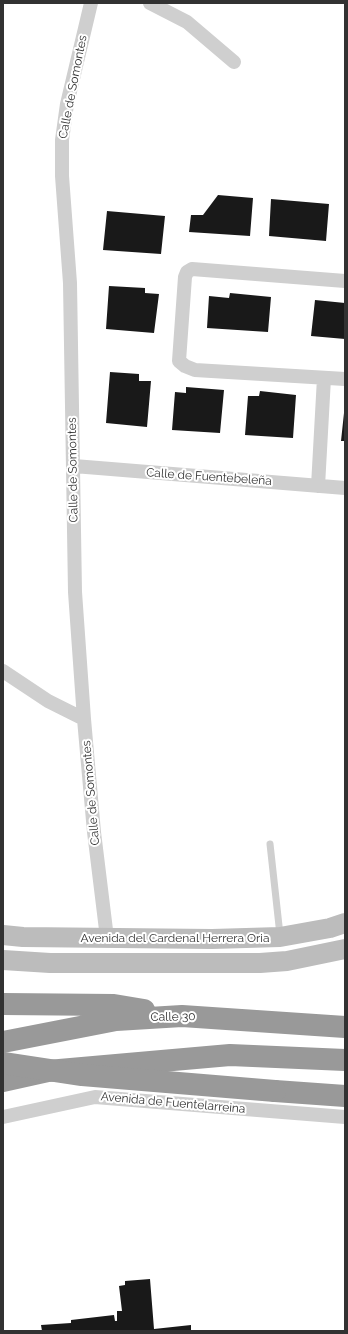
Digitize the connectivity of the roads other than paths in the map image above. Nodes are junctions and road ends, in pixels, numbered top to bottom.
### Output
1 (91, 3) edge
2 (150, 3) edge
3 (234, 62) dead end
4 (345, 281) edge
5 (324, 378) junction
6 (345, 379) edge
7 (74, 466) junction
8 (318, 486) junction
9 (345, 488) edge
10 (3, 671) edge
11 (84, 719) junction
12 (270, 844) dead end
13 (345, 923) edge
14 (3, 935) edge
15 (107, 938) junction
16 (280, 938) junction
17 (345, 950) edge
18 (3, 960) edge
19 (3, 1004) edge
20 (182, 1016) junction
21 (345, 1027) edge
22 (3, 1042) edge
23 (345, 1060) edge
24 (3, 1063) edge
25 (3, 1081) edge
26 (345, 1096) edge
27 (3, 1117) edge
28 (345, 1117) edge

1 - 7 street, Calle de Somontes
2 - 3 street
4 - 5 street
5 - 6 street
5 - 8 street
7 - 8 street, Calle de Fuentebeleña
7 - 11 street, Calle de Somontes
8 - 9 street, Calle de Fuentebeleña
10 - 11 street
11 - 15 street, Calle de Somontes
12 - 16 lane
13 - 16 main road, Avenida del Cardenal Herrera Oria
14 - 15 main road, Avenida del Cardenal Herrera Oria
15 - 16 main road, Avenida del Cardenal Herrera Oria
17 - 18 main road, Avenida del Cardenal Herrera Oria
19 - 20 highway
20 - 21 highway, Calle 30
20 - 22 highway, Calle 30
23 - 25 highway
24 - 26 highway, bridge
27 - 28 street, Avenida de Fuentelarreina

